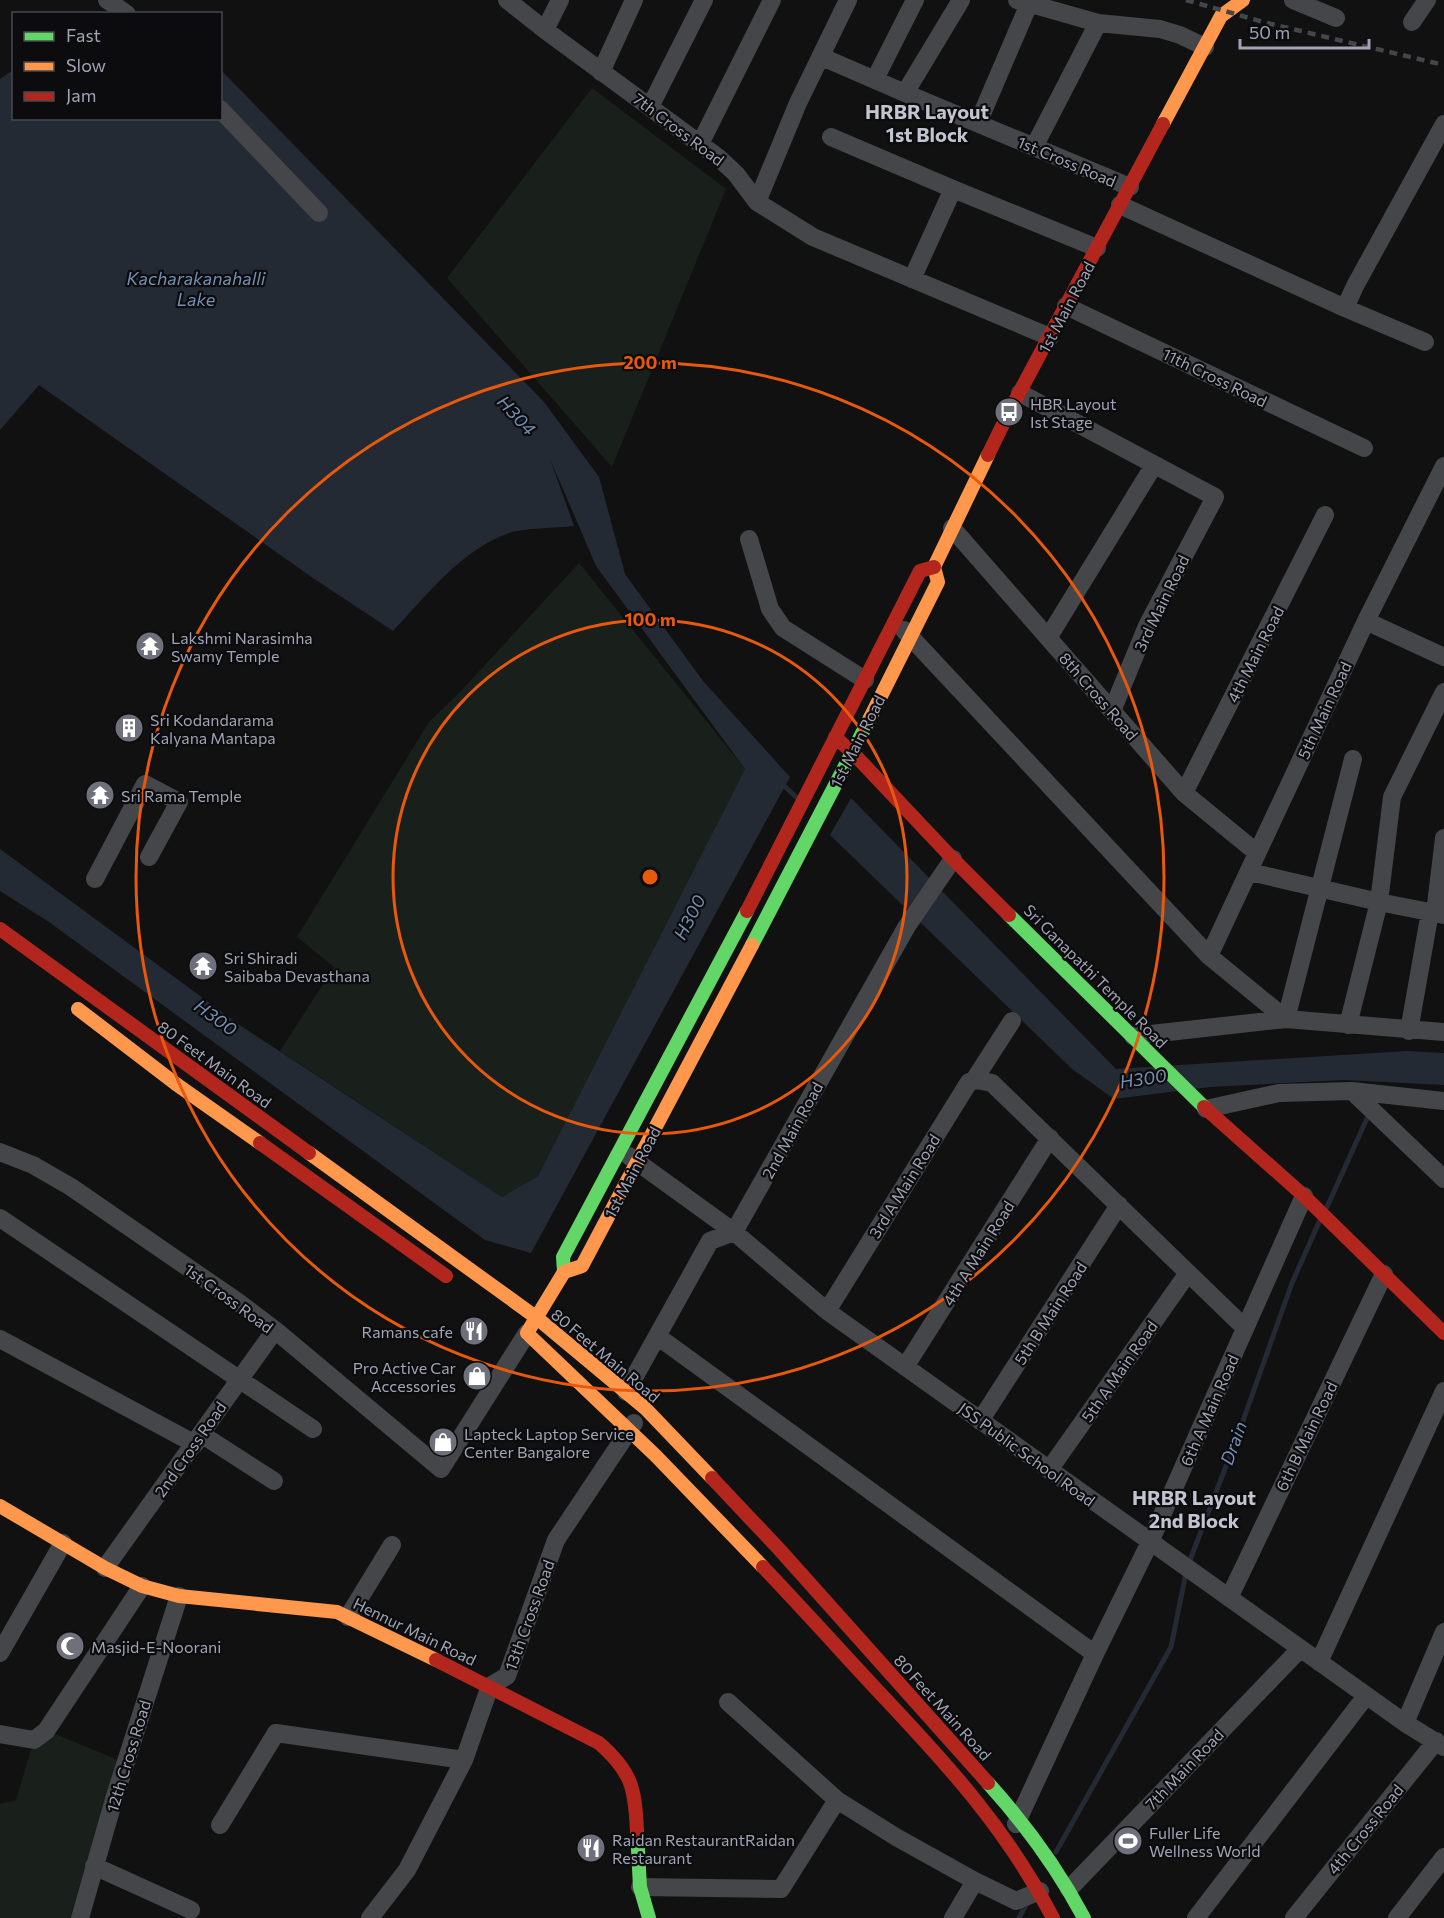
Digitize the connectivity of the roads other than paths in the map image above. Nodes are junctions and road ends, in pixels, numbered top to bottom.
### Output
1 (107, 0) edge
2 (507, 0) edge
3 (560, 0) edge
4 (634, 0) edge
5 (704, 0) edge
6 (772, 0) edge
7 (848, 0) edge
8 (915, 0) edge
9 (961, 0) edge
10 (1243, 0) edge
11 (1293, 0) edge
12 (1427, 0) edge
13 (1023, 2) edge
14 (124, 12) edge
15 (1336, 18) dead end
16 (1412, 22) dead end
17 (1098, 23) junction
18 (545, 30) junction
19 (1205, 46) junction
20 (822, 57) junction
21 (601, 72) junction
22 (875, 79) junction
23 (905, 93) junction
24 (650, 107) junction
25 (222, 112) edge
26 (978, 123) junction
27 (1444, 124) edge
28 (831, 136) dead end
29 (700, 144) junction
30 (1034, 147) junction
31 (1130, 187) junction
32 (953, 189) junction
33 (757, 202) junction
34 (1120, 205) junction
35 (320, 213) dead end
36 (1097, 248) junction
37 (912, 279) junction
38 (1066, 306) junction
39 (1345, 308) junction
40 (1050, 337) junction
41 (1425, 342) dead end
42 (1020, 393) junction
43 (1364, 448) dead end
44 (1154, 465) junction
45 (1444, 466) edge
46 (1325, 515) dead end
47 (952, 528) junction
48 (749, 539) dead end
49 (934, 567) junction
50 (895, 621) junction
51 (1366, 621) junction
52 (910, 636) junction
53 (1048, 638) junction
54 (1444, 657) edge
55 (865, 680) junction
56 (1444, 692) edge
57 (1112, 711) junction
58 (835, 737) junction
59 (853, 753) junction
60 (1353, 759) dead end
61 (1184, 793) junction
62 (1443, 838) edge
63 (1256, 852) junction
64 (149, 857) dead end
65 (953, 859) junction
66 (1250, 872) junction
67 (95, 879) dead end
68 (1318, 887) junction
69 (1379, 902) junction
70 (1436, 913) edge
71 (4, 938) edge
72 (1209, 956) junction
73 (70, 1003) dead end
74 (1286, 1019) junction
75 (1012, 1021) dead end
76 (1348, 1026) junction
77 (1409, 1031) junction
78 (1444, 1032) edge
79 (1133, 1036) junction
80 (974, 1080) junction
81 (1352, 1091) junction
82 (1444, 1101) edge
83 (1202, 1105) junction
84 (1050, 1138) junction
85 (620, 1150) junction
86 (0, 1152) edge
87 (638, 1162) junction
88 (1444, 1179) edge
89 (1304, 1196) junction
90 (1119, 1205) junction
91 (0, 1218) edge
92 (734, 1232) junction
93 (564, 1272) junction
94 (1188, 1273) junction
95 (1384, 1274) junction
96 (461, 1287) dead end
97 (827, 1311) junction
98 (527, 1326) junction
99 (1245, 1328) junction
100 (275, 1330) junction
101 (1444, 1333) edge
102 (657, 1336) junction
103 (0, 1339) edge
104 (905, 1367) junction
105 (238, 1380) junction
106 (1444, 1391) edge
107 (626, 1392) junction
108 (645, 1408) junction
109 (980, 1421) junction
110 (314, 1429) dead end
111 (629, 1430) junction
112 (198, 1439) junction
113 (441, 1469) joint
114 (1049, 1470) junction
115 (274, 1481) dead end
116 (0, 1506) edge
117 (1150, 1542) junction
118 (63, 1543) junction
119 (392, 1545) dead end
120 (105, 1568) junction
121 (142, 1586) junction
122 (178, 1596) junction
123 (1229, 1598) junction
124 (348, 1617) junction
125 (1444, 1632) edge
126 (1300, 1649) junction
127 (0, 1653) edge
128 (1095, 1654) junction
129 (1319, 1662) junction
130 (490, 1686) junction
131 (1366, 1696) junction
132 (728, 1702) dead end
133 (1405, 1724) junction
134 (0, 1734) edge
135 (1440, 1744) edge
136 (464, 1760) junction
137 (837, 1800) junction
138 (1020, 1818) junction
139 (220, 1825) dead end
140 (1007, 1839) junction
141 (1444, 1857) edge
142 (94, 1866) junction
143 (975, 1881) junction
144 (1037, 1886) junction
145 (640, 1887) junction
146 (1069, 1888) junction
147 (191, 1911) dead end
148 (80, 1918) edge
149 (370, 1918) edge
150 (649, 1918) edge
151 (952, 1918) edge
152 (1053, 1918) edge
153 (1084, 1918) edge
154 (1196, 1918) edge
155 (1294, 1918) edge
156 (1397, 1918) edge

1 - 14 street
2 - 18 street, 7th Cross Road
3 - 18 street
4 - 21 street
5 - 24 street
6 - 29 street
7 - 20 street
8 - 22 street
9 - 23 street
10 - 19 main road, 1st Main Road
11 - 15 street
12 - 16 street
13 - 17 street
13 - 26 street
17 - 19 street
17 - 30 street
18 - 21 street, 7th Cross Road
19 - 31 main road, 1st Main Road
20 - 22 street, 1st Cross Road
20 - 33 street
21 - 24 street, 7th Cross Road
22 - 23 street, 1st Cross Road
23 - 26 street, 1st Cross Road
24 - 29 street, 7th Cross Road
25 - 35 street
26 - 30 street, 1st Cross Road
27 - 39 street
28 - 32 street
29 - 33 street, 7th Cross Road
30 - 31 street, 1st Cross Road
31 - 34 main road, 1st Main Road
32 - 36 street
32 - 37 street
33 - 37 street, 7th Cross Road
34 - 36 main road, 1st Main Road
34 - 39 street
36 - 38 main road, 1st Main Road
37 - 40 street, 7th Cross Road
38 - 40 main road, 1st Main Road
38 - 43 street, 11th Cross Road
39 - 41 street
40 - 42 main road, 1st Main Road
42 - 44 street
42 - 47 main road, 1st Main Road
44 - 53 street
44 - 57 street, 3rd Main Road
45 - 51 street, 5th Main Road
46 - 61 street, 4th Main Road
47 - 49 main road, 1st Main Road
47 - 53 street, 8th Cross Road
48 - 55 street
49 - 50 main road
49 - 52 main road, 1st Main Road
50 - 52 street
50 - 55 main road
51 - 54 street
51 - 63 street, 5th Main Road
52 - 59 main road, 1st Main Road
52 - 72 street
53 - 57 street, 8th Cross Road
55 - 58 main road
56 - 69 street
57 - 61 street, 8th Cross Road
58 - 59 main road, Sri Ganapathi Temple Road
58 - 85 main road
59 - 65 main road, Sri Ganapathi Temple Road
59 - 87 main road, 1st Main Road
60 - 68 street
61 - 63 street, 8th Cross Road
62 - 70 street
63 - 66 street, 5th Main Road
64 - 67 street
65 - 79 main road, Sri Ganapathi Temple Road
65 - 92 street, 2nd Main Road
66 - 68 street
66 - 72 street, 5th Main Road
68 - 69 street
68 - 74 street
69 - 70 street
69 - 76 street
70 - 77 street
71 - 98 main road, 80 Feet Main Road
72 - 74 street
73 - 96 main road
74 - 76 street
74 - 79 street
75 - 80 street, 3rd A Main Road
76 - 77 street
77 - 78 street
79 - 83 main road, Sri Ganapathi Temple Road
80 - 84 street
80 - 97 street, 3rd A Main Road
81 - 82 street
81 - 83 street
81 - 88 street
83 - 89 main road, Sri Ganapathi Temple Road
84 - 90 street
84 - 104 street, 4th A Main Road
85 - 87 street, JSS Public School Road
85 - 93 main road
86 - 100 street, 1st Cross Road
87 - 92 street, JSS Public School Road
87 - 93 main road, 1st Main Road
89 - 95 main road, Sri Ganapathi Temple Road
89 - 99 street, 6th A Main Road
90 - 94 street
90 - 109 street, 5th B Main Road
91 - 105 street
92 - 97 street, JSS Public School Road
92 - 102 street
93 - 98 main road, 1st Main Road
94 - 99 street
94 - 114 street, 5th A Main Road
95 - 101 main road, Sri Ganapathi Temple Road
95 - 123 street, 6th B Main Road
97 - 104 street, JSS Public School Road
98 - 107 main road, 80 Feet Main Road
98 - 111 main road, 80 Feet Main Road
98 - 113 street, 1st Main Road
99 - 117 street, 6th A Main Road
100 - 105 street, 2nd Cross Road
100 - 113 street, 1st Cross Road
102 - 107 street
102 - 128 street
103 - 112 street
104 - 109 street, JSS Public School Road
105 - 110 street
105 - 112 street, 2nd Cross Road
106 - 129 street
107 - 108 main road, 80 Feet Main Road
108 - 111 street, 13th Cross Road
108 - 138 main road, 80 Feet Main Road
109 - 114 street, JSS Public School Road
111 - 130 street, 13th Cross Road
111 - 140 main road, 80 Feet Main Road
112 - 115 street
112 - 120 street, 2nd Cross Road
114 - 117 street, JSS Public School Road
116 - 118 main road, Hennur Main Road
117 - 123 street, JSS Public School Road
117 - 128 street, 6th A Main Road
118 - 120 main road, Hennur Main Road
118 - 127 street
119 - 124 street
120 - 121 main road, Hennur Main Road
121 - 122 main road, Hennur Main Road
121 - 134 street
122 - 124 main road, Hennur Main Road
122 - 142 street, 12th Cross Road
123 - 126 street, JSS Public School Road
124 - 130 main road, Hennur Main Road
125 - 133 street
126 - 129 street, JSS Public School Road
126 - 146 street, 7th Main Road
128 - 138 street, 6th A Main Road
129 - 131 street, JSS Public School Road
130 - 136 street, 13th Cross Road
130 - 145 main road, Hennur Main Road
131 - 133 street, JSS Public School Road
131 - 154 street
132 - 137 street
133 - 135 street, JSS Public School Road
135 - 155 street, 4th Cross Road
136 - 139 street
136 - 149 street, 13th Cross Road
137 - 143 street
137 - 145 street
138 - 140 street, 6th A Main Road
138 - 146 main road, 80 Feet Main Road
140 - 144 main road, 80 Feet Main Road
141 - 156 street
142 - 147 street
142 - 148 street, 12th Cross Road
143 - 144 street
143 - 151 street
144 - 152 main road, 80 Feet Main Road
145 - 150 main road, Hennur Main Road
146 - 153 main road, 80 Feet Main Road

